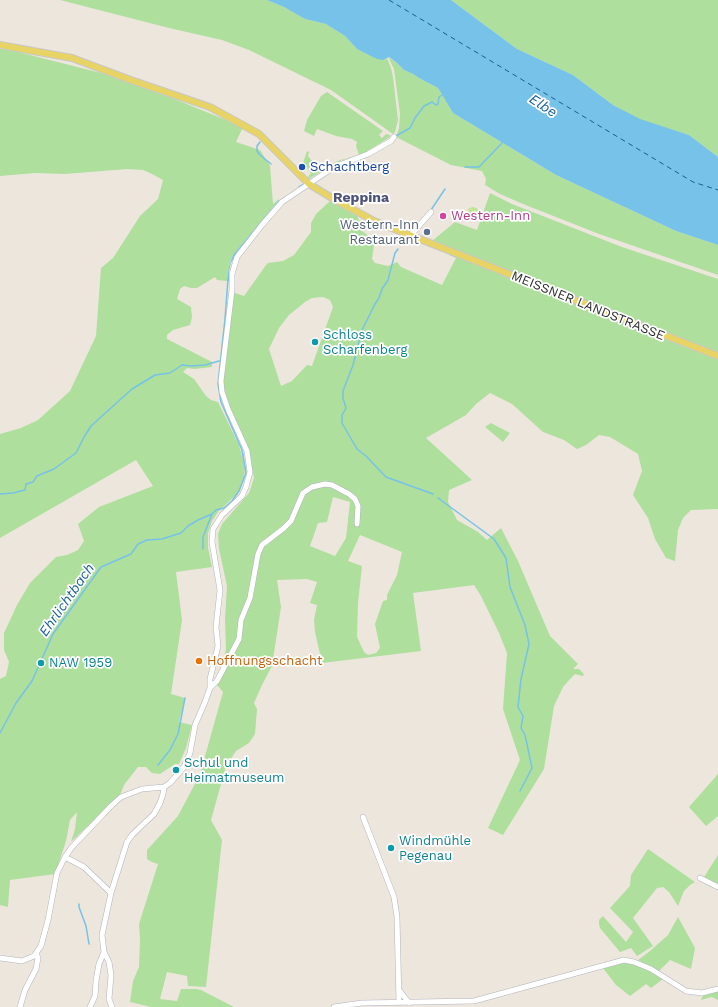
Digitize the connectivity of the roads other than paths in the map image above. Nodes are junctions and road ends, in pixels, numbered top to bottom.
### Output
1 (0, 45) edge
2 (394, 137) dead end
3 (307, 182) junction
4 (431, 212) dead end
5 (410, 236) junction
6 (718, 356) edge
7 (357, 524) dead end
8 (210, 688) junction
9 (164, 787) junction
10 (363, 817) dead end
11 (65, 857) junction
12 (700, 878) dead end
13 (718, 887) edge
14 (111, 893) junction
15 (104, 952) junction
16 (36, 953) junction
17 (0, 958) edge
18 (718, 989) edge
19 (399, 990) junction
20 (399, 1003) junction
21 (409, 1003) junction
22 (20, 1007) edge
23 (90, 1007) edge
24 (112, 1007) edge
25 (334, 1007) edge

1 - 3 main road, MEISSNER LANDSTRASSE
2 - 3 street
3 - 5 main road, MEISSNER LANDSTRASSE
3 - 8 street
4 - 5 street
5 - 6 main road, MEISSNER LANDSTRASSE
7 - 8 street
8 - 9 street
9 - 11 street
9 - 14 street
10 - 19 street
11 - 14 street
11 - 16 street
12 - 13 street
14 - 15 street
15 - 23 street
15 - 24 street
16 - 17 street
16 - 22 street
18 - 21 street
19 - 20 street
19 - 21 street
20 - 21 street
20 - 25 street

